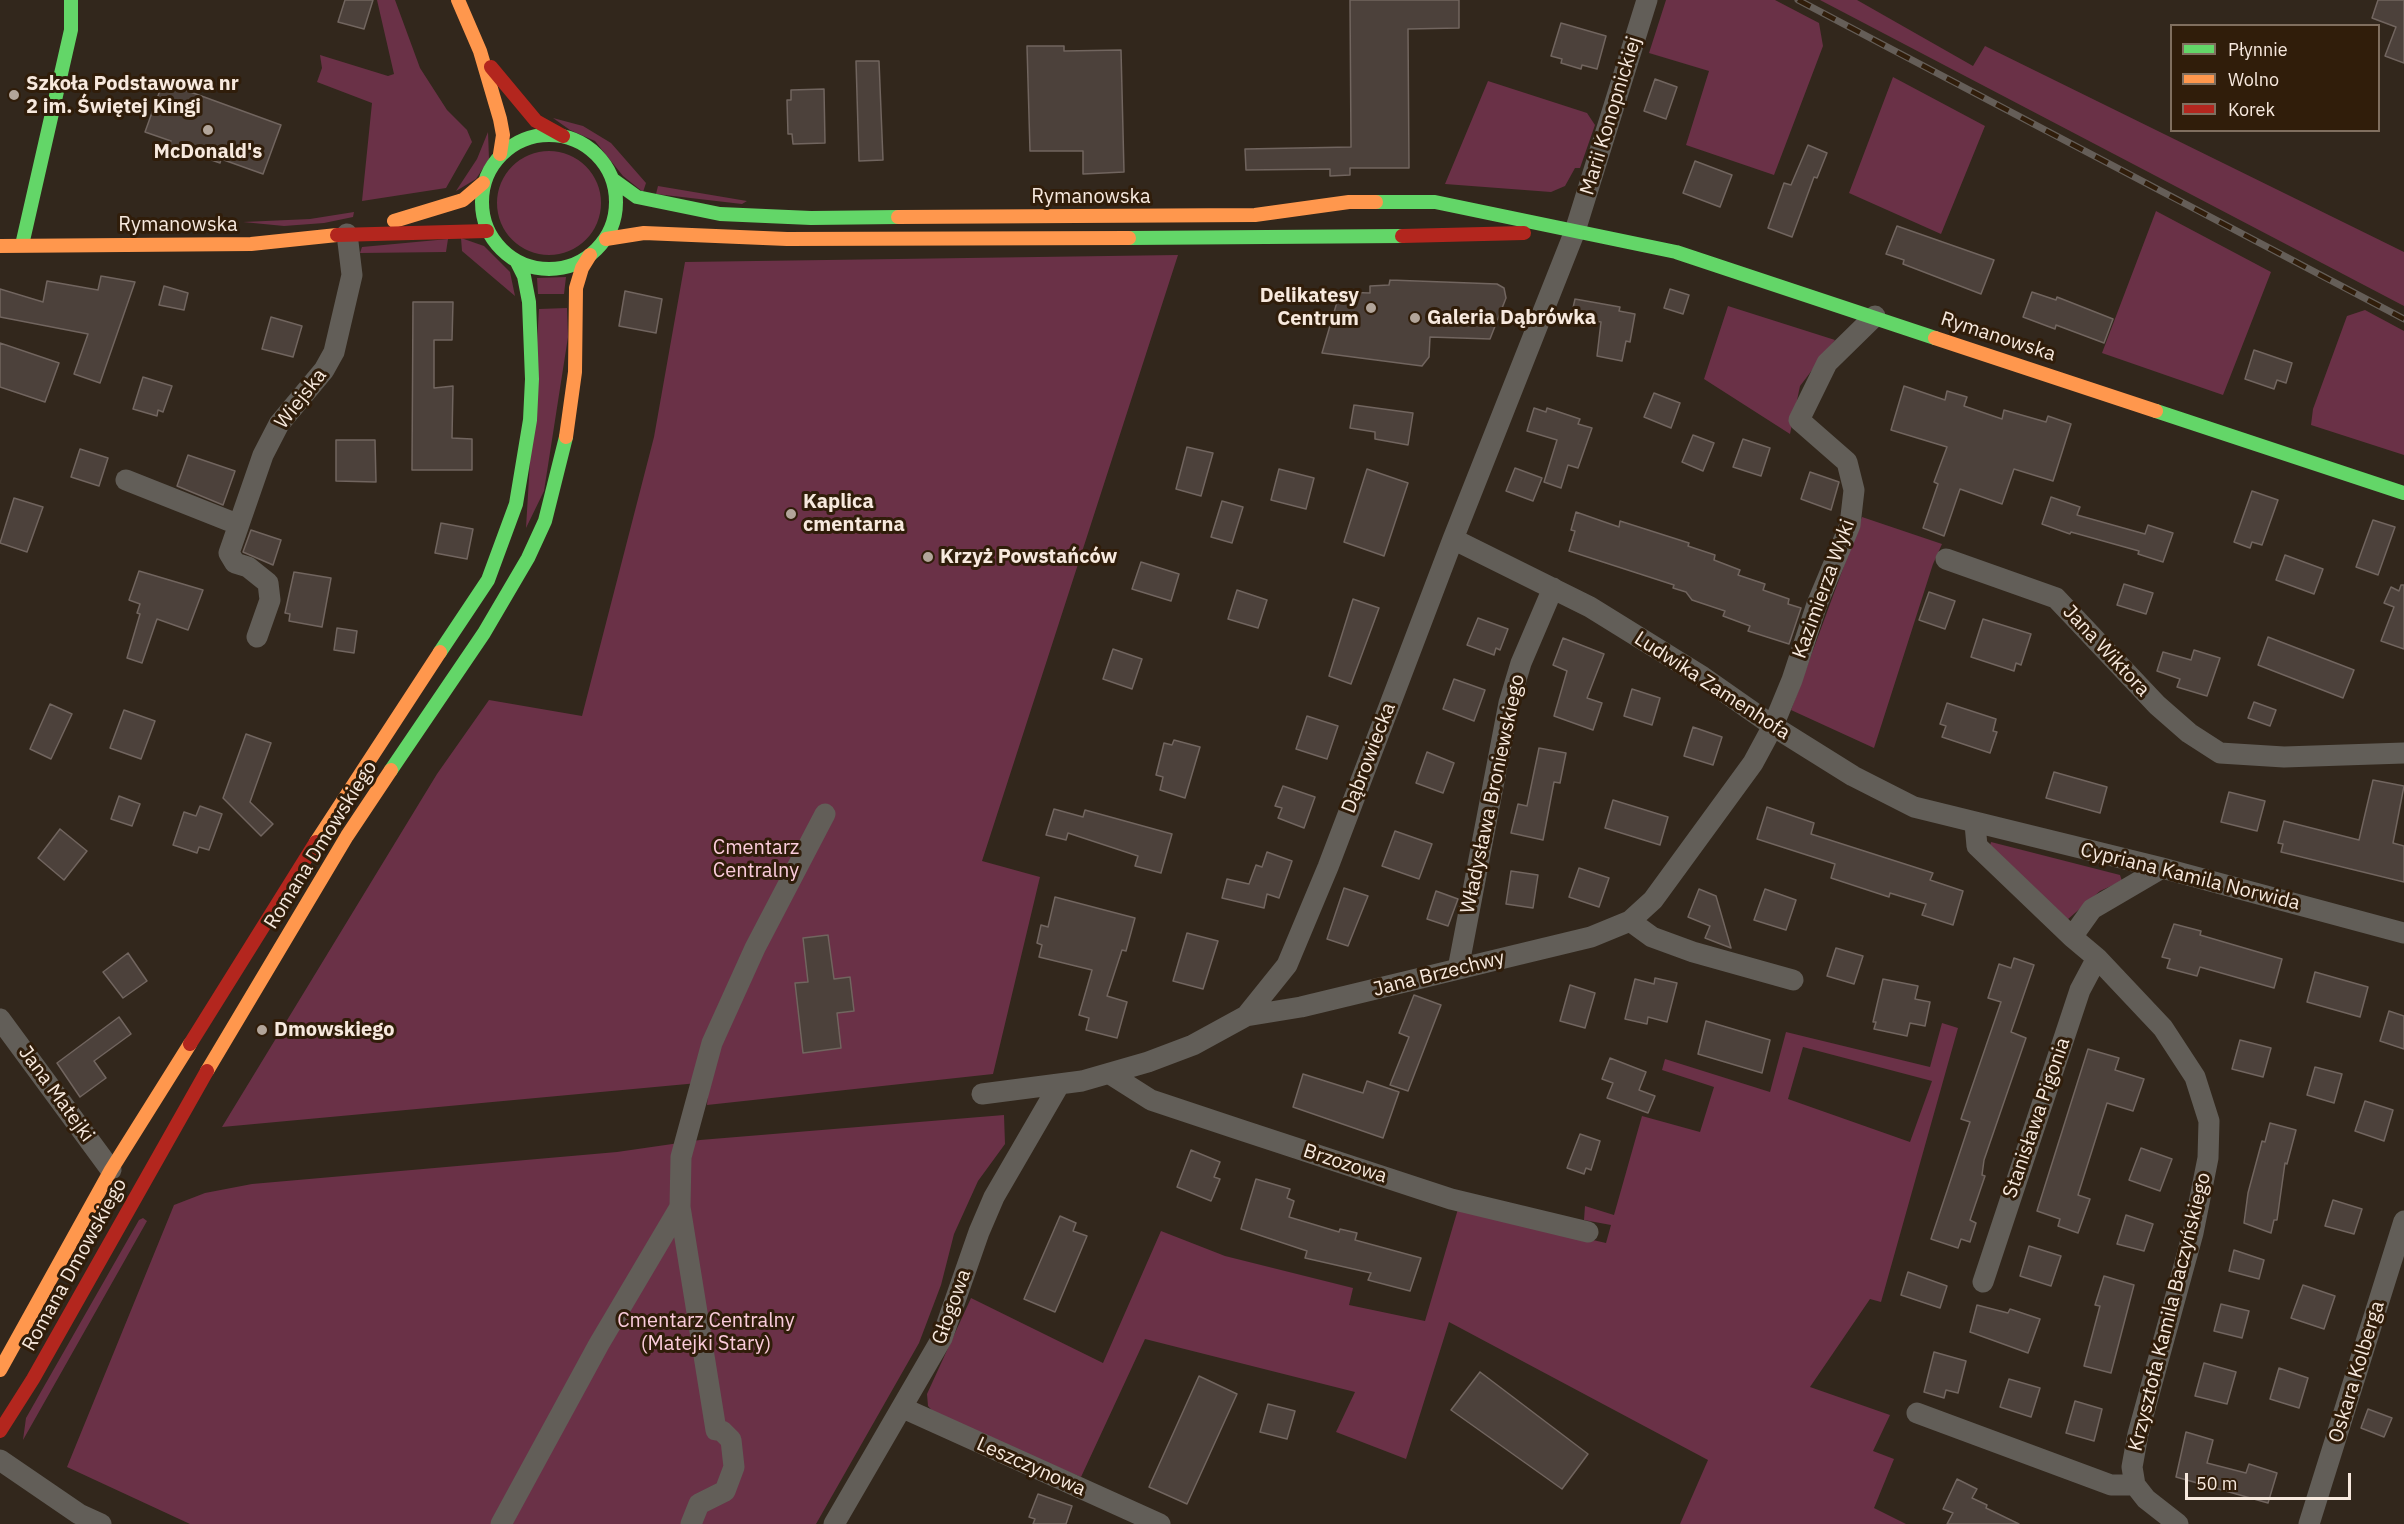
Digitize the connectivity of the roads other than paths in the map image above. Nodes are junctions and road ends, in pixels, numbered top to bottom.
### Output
1 (71, 0) edge
2 (458, 0) edge
3 (1647, 0) edge
4 (480, 51) junction
5 (563, 136) junction
6 (500, 154) junction
7 (612, 179) junction
8 (483, 183) junction
9 (487, 231) junction
10 (1575, 231) junction
11 (351, 233) junction
12 (606, 239) junction
13 (22, 245) junction
14 (0, 246) edge
15 (590, 255) junction
16 (517, 262) junction
17 (1875, 316) junction
18 (126, 480) dead end
19 (2404, 493) edge
20 (237, 524) junction
21 (1453, 539) junction
22 (1946, 559) dead end
23 (1553, 588) junction
24 (257, 637) dead end
25 (1773, 726) junction
26 (2404, 753) edge
27 (825, 814) dead end
28 (1975, 824) junction
29 (2162, 868) junction
30 (1630, 921) junction
31 (2404, 933) edge
32 (2072, 937) junction
33 (2097, 958) junction
34 (1458, 969) junction
35 (1793, 980) dead end
36 (1246, 1016) junction
37 (0, 1019) edge
38 (1110, 1074) junction
39 (1059, 1085) junction
40 (982, 1094) dead end
41 (111, 1170) junction
42 (680, 1206) junction
43 (2404, 1221) edge
44 (1588, 1232) dead end
45 (1983, 1282) dead end
46 (0, 1370) edge
47 (903, 1408) junction
48 (1917, 1413) dead end
49 (0, 1431) edge
50 (0, 1460) edge
51 (2134, 1485) junction
52 (101, 1524) edge
53 (501, 1524) edge
54 (691, 1524) edge
55 (834, 1524) edge
56 (1160, 1524) edge
57 (2178, 1524) edge
58 (2309, 1524) edge

1 - 13 main road
2 - 4 main road
3 - 10 street, Marii Konopnickiej
4 - 5 main road
4 - 6 main road
5 - 6 main road
5 - 7 main road
6 - 8 main road
7 - 10 main road, Rymanowska
7 - 12 main road
8 - 9 main road
8 - 11 main road, Rymanowska
9 - 11 main road, Rymanowska
9 - 16 main road
10 - 12 main road, Rymanowska
10 - 17 main road, Rymanowska
10 - 21 street, Dąbrowiecka
11 - 13 main road, Rymanowska
11 - 20 street, Wiejska
12 - 15 main road
13 - 14 main road, Rymanowska
15 - 16 main road
15 - 49 main road, Romana Dmowskiego
16 - 41 main road, Romana Dmowskiego
17 - 19 main road, Rymanowska
17 - 25 street, Kazimierza Wyki
18 - 20 street
20 - 24 street, Wiejska
21 - 23 street, Ludwika Zamenhofa
21 - 36 street, Dąbrowiecka
22 - 26 street, Jana Wiktora
23 - 25 street, Ludwika Zamenhofa
23 - 34 street, Władysława Broniewskiego
25 - 28 street, Ludwika Zamenhofa
25 - 30 street, Jana Brzechwy
27 - 42 street
28 - 29 street, Cypriana Kamila Norwida
28 - 32 street, Krzysztofa Kamila Baczyńskiego
29 - 31 street, Cypriana Kamila Norwida
29 - 32 street
30 - 34 street, Jana Brzechwy
30 - 35 street
32 - 33 street, Krzysztofa Kamila Baczyńskiego
33 - 45 street, Stanisława Pigonia
33 - 51 street, Krzysztofa Kamila Baczyńskiego
34 - 36 street, Jana Brzechwy
36 - 38 street, Dąbrowiecka
37 - 41 street, Jana Matejki
38 - 39 street, Dąbrowiecka
38 - 44 street, Brzozowa
39 - 40 street, Dąbrowiecka
39 - 47 street, Głogowa
41 - 46 main road, Romana Dmowskiego
42 - 53 street
42 - 54 street
43 - 58 street, Oskara Kolberga
47 - 55 street, Głogowa
47 - 56 street, Leszczynowa
48 - 51 street
50 - 52 street
51 - 57 street

